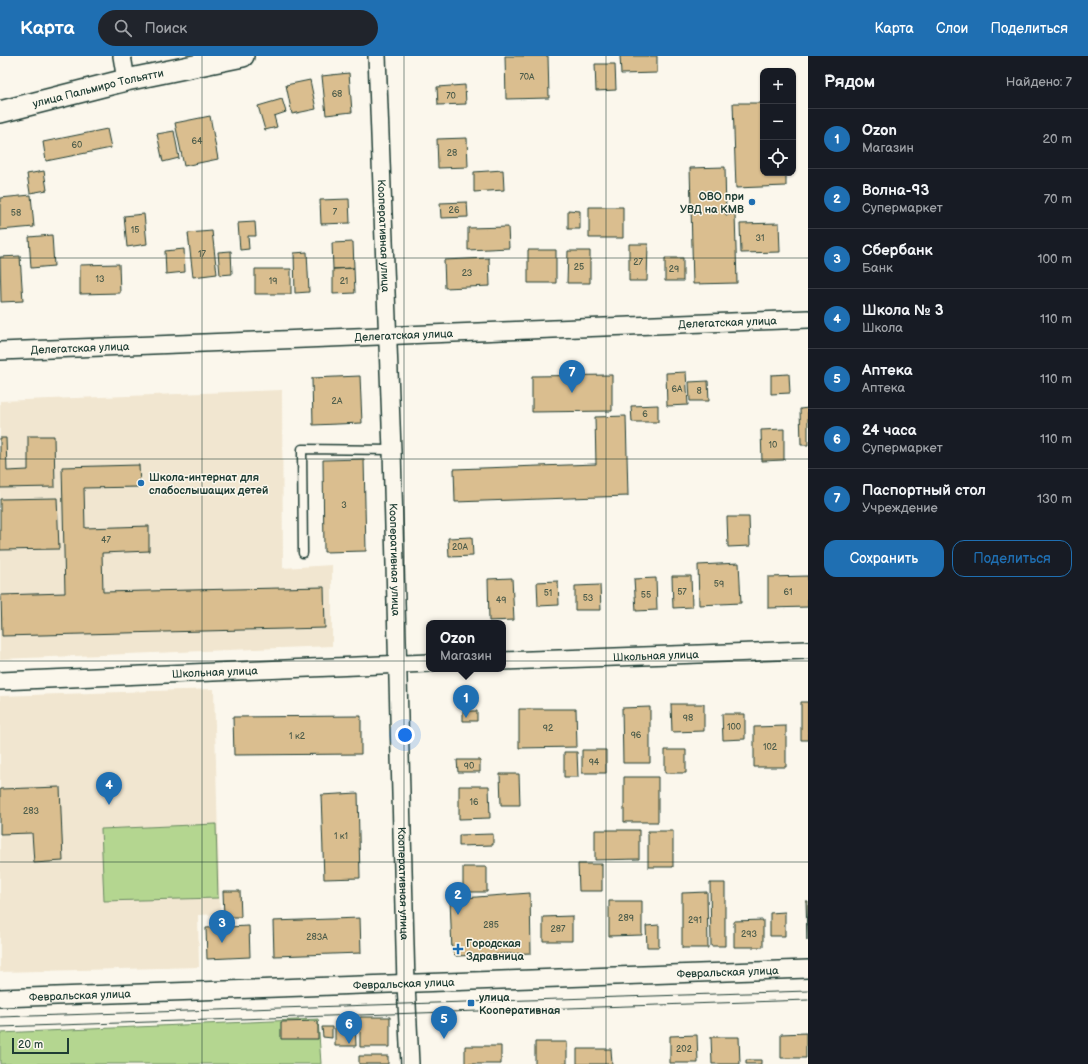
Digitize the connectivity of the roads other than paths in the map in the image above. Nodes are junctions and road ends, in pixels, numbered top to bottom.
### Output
1 (122, 56) edge
2 (243, 56) edge
3 (377, 56) edge
4 (126, 80) junction
5 (0, 112) edge
6 (808, 319) edge
7 (389, 335) junction
8 (0, 351) edge
9 (392, 450) junction
10 (303, 552) dead end
11 (808, 650) edge
12 (506, 661) edge
13 (426, 663) edge
14 (398, 664) junction
15 (0, 681) edge
16 (808, 969) edge
17 (406, 984) junction
18 (0, 998) edge
19 (410, 1064) edge

1 - 4 street
2 - 4 street, улица Пальмиро Тольятти
3 - 7 street, Кооперативная улица
4 - 5 street, улица Пальмиро Тольятти
6 - 7 street, Делегатская улица
7 - 8 street, Делегатская улица
7 - 9 street, Кооперативная улица
9 - 10 lane
9 - 14 street, Кооперативная улица
11 - 12 street, Школьная улица
13 - 14 street, Школьная улица
14 - 15 street, Школьная улица
14 - 17 street, Кооперативная улица
16 - 17 street, Февральская улица
17 - 18 street, Февральская улица
17 - 19 street, Кооперативная улица

